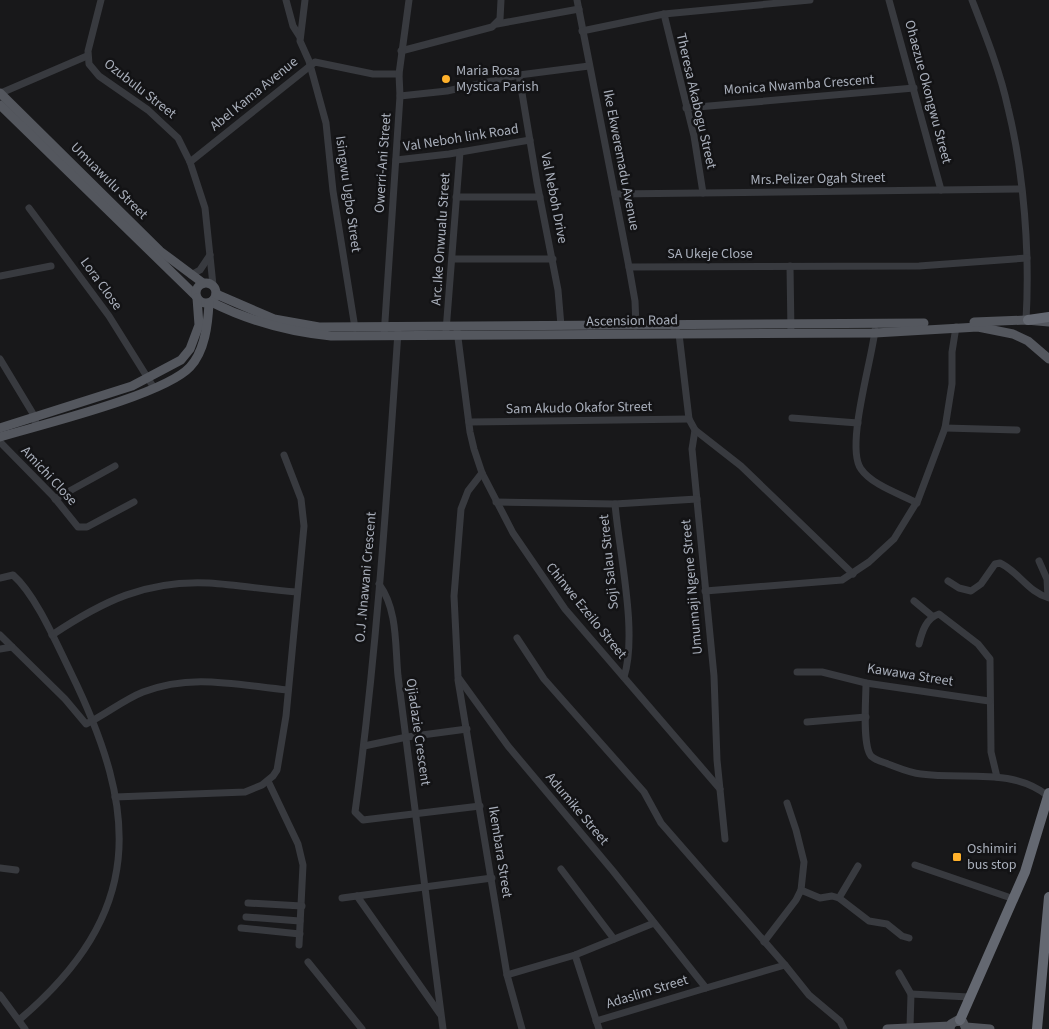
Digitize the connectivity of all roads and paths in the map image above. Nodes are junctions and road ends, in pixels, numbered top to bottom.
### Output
1 (101, 0) edge
2 (286, 0) edge
3 (305, 0) edge
4 (409, 0) edge
5 (501, 0) edge
6 (577, 0) edge
7 (810, 0) edge
8 (889, 0) edge
9 (972, 0) edge
10 (579, 10) junction
11 (664, 14) junction
12 (497, 24) junction
13 (582, 31) junction
14 (300, 37) junction
15 (401, 51) junction
16 (87, 56) junction
17 (310, 65) junction
18 (589, 66) junction
19 (399, 74) junction
20 (519, 75) junction
21 (914, 88) junction
22 (0, 93) edge
23 (400, 96) junction
24 (0, 105) edge
25 (686, 108) junction
26 (530, 140) junction
27 (460, 152) junction
28 (396, 160) junction
29 (190, 162) junction
30 (1021, 189) junction
31 (941, 190) junction
32 (703, 193) junction
33 (615, 194) junction
34 (456, 197) junction
35 (540, 197) junction
36 (29, 208) dead end
37 (210, 254) junction
38 (1027, 258) junction
39 (452, 259) junction
40 (553, 259) junction
41 (50, 266) dead end
42 (790, 266) junction
43 (629, 267) junction
44 (0, 276) edge
45 (191, 276) junction
46 (211, 293) junction
47 (197, 297) junction
48 (1049, 316) edge
49 (1027, 320) junction
50 (1049, 322) edge
51 (670, 323) junction
52 (561, 326) junction
53 (636, 326) junction
54 (956, 327) junction
55 (355, 328) junction
56 (792, 329) junction
57 (875, 329) junction
58 (384, 332) junction
59 (398, 332) junction
60 (446, 332) junction
61 (457, 332) junction
62 (679, 334) junction
63 (0, 359) edge
64 (1049, 359) edge
65 (149, 378) junction
66 (154, 388) junction
67 (792, 418) dead end
68 (689, 419) junction
69 (36, 421) junction
70 (469, 422) junction
71 (858, 423) junction
72 (0, 428) edge
73 (945, 428) junction
74 (695, 430) junction
75 (1017, 430) dead end
76 (0, 437) edge
77 (0, 442) edge
78 (284, 455) dead end
79 (115, 466) dead end
80 (482, 473) junction
81 (55, 499) junction
82 (697, 500) junction
83 (134, 502) dead end
84 (496, 502) junction
85 (917, 503) junction
86 (615, 504) junction
87 (1039, 561) dead end
88 (853, 574) junction
89 (0, 578) edge
90 (948, 581) dead end
91 (379, 584) junction
92 (705, 591) junction
93 (297, 592) junction
94 (1048, 597) edge
95 (914, 601) dead end
96 (932, 616) junction
97 (0, 635) edge
98 (52, 635) junction
99 (517, 638) dead end
100 (919, 644) dead end
101 (12, 647) junction
102 (0, 650) edge
103 (797, 672) dead end
104 (458, 677) junction
105 (624, 677) junction
106 (866, 683) junction
107 (288, 690) junction
108 (85, 701) junction
109 (989, 701) junction
110 (73, 709) junction
111 (866, 717) junction
112 (92, 721) junction
113 (807, 722) dead end
114 (467, 729) junction
115 (407, 737) junction
116 (364, 746) junction
117 (997, 777) junction
118 (268, 781) junction
119 (720, 789) junction
120 (1048, 795) edge
121 (115, 797) junction
122 (787, 804) dead end
123 (480, 806) junction
124 (416, 813) junction
125 (725, 839) dead end
126 (915, 865) dead end
127 (858, 866) dead end
128 (0, 868) edge
129 (561, 869) dead end
130 (16, 870) dead end
131 (492, 878) junction
132 (425, 887) junction
133 (801, 890) junction
134 (357, 896) junction
135 (1049, 896) edge
136 (342, 898) dead end
137 (839, 898) junction
138 (1014, 899) junction
139 (248, 902) dead end
140 (302, 906) junction
141 (246, 917) dead end
142 (300, 921) junction
143 (654, 922) junction
144 (241, 928) dead end
145 (300, 934) junction
146 (909, 938) dead end
147 (614, 939) junction
148 (764, 942) junction
149 (299, 945) dead end
150 (575, 955) junction
151 (308, 962) dead end
152 (785, 965) junction
153 (899, 973) dead end
154 (507, 975) junction
155 (706, 988) junction
156 (911, 994) junction
157 (0, 995) edge
158 (969, 997) junction
159 (441, 1014) junction
160 (19, 1020) junction
161 (596, 1021) junction
162 (964, 1026) edge
163 (910, 1027) junction
164 (950, 1028) edge
165 (25, 1029) edge
166 (362, 1029) edge
167 (443, 1029) edge
168 (522, 1029) edge
169 (599, 1029) edge
170 (844, 1029) edge
171 (887, 1029) edge
172 (990, 1029) edge
173 (1037, 1029) edge

1 - 16 street, Ozubulu Street
2 - 14 street, Isingwu Ugbo Street
3 - 14 street
4 - 15 street, Owerri-Ani Street
5 - 12 street
6 - 10 street, Ike Ekweremadu Avenue
7 - 11 street
8 - 21 street, Ohaezue Okongwu Street
9 - 30 street
10 - 12 street
10 - 13 street, Ike Ekweremadu Avenue
11 - 13 street
11 - 25 street, Theresa Akabogu Street
12 - 15 street
13 - 18 street, Ike Ekweremadu Avenue
14 - 17 street, Isingwu Ugbo Street
15 - 19 street, Owerri-Ani Street
16 - 22 street
16 - 29 street, Ozubulu Street
17 - 19 street, Abel Kama Avenue
17 - 29 street, Abel Kama Avenue
17 - 55 street, Isingwu Ugbo Street
18 - 20 street
18 - 33 street, Ike Ekweremadu Avenue
19 - 23 street, Owerri-Ani Street
20 - 23 street
20 - 26 street, Val Neboh Drive
21 - 25 street, Monica Nwamba Crescent
21 - 31 street, Ohaezue Okongwu Street
22 - 45 main road, Umuawulu Street
23 - 28 street, Owerri-Ani Street
24 - 47 main road, Umuawulu Street
25 - 32 street, Theresa Akabogu Street
26 - 27 street, Val Neboh link Road
26 - 35 street, Val Neboh Drive
27 - 28 street, Val Neboh link Road
27 - 34 street, Arc.Ike Onwualu Street
28 - 58 street, Owerri-Ani Street
29 - 37 street, Ozubulu Street
30 - 31 street, Mrs.Pelizer Ogah Street
30 - 38 street
31 - 32 street, Mrs.Pelizer Ogah Street
32 - 33 street, Mrs.Pelizer Ogah Street
33 - 43 street, Ike Ekweremadu Avenue
34 - 35 street
34 - 39 street, Arc.Ike Onwualu Street
35 - 40 street, Val Neboh Drive
36 - 65 street, Lora Close
37 - 45 street
37 - 46 street, Ozubulu Street
38 - 42 street, SA Ukeje Close
38 - 49 street
39 - 40 street
39 - 60 street, Arc.Ike Onwualu Street
40 - 52 street, Val Neboh Drive
41 - 44 street
42 - 43 street, SA Ukeje Close
42 - 56 street
43 - 53 street, Ike Ekweremadu Avenue
45 - 46 main road, Umuawulu Street
46 - 47 main road
46 - 47 main road
46 - 55 main road, Ascension Road
46 - 58 main road, Ascension Road
46 - 66 main road, Ozubulu Street
47 - 65 main road, Ozubulu Street
48 - 49 highway
49 - 50 main road, Ascension Road
49 - 57 main road, Ascension Road
51 - 53 main road, Ascension Road
51 - 56 main road, Ascension Road
51 - 62 street
52 - 53 main road, Ascension Road
52 - 61 main road, Ascension Road
54 - 57 main road, Ascension Road
54 - 64 main road, Ascension Road
54 - 73 street
55 - 58 main road, Ascension Road
56 - 57 main road, Ascension Road
56 - 62 main road, Ascension Road
57 - 71 street
58 - 59 main road, Ascension Road
59 - 60 main road, Ascension Road
59 - 91 street, O.J .Nnawani Crescent
60 - 61 main road, Ascension Road
61 - 62 main road, Ascension Road
61 - 70 street, Chinwe Ezeilo Street
62 - 68 street
63 - 69 street
65 - 66 street, Lora Close
65 - 69 main road, Ozubulu Street
66 - 69 main road, Ozubulu Street
67 - 71 street
68 - 70 street, Sam Akudo Okafor Street
68 - 74 street
69 - 72 main road, Ozubulu Street
69 - 76 main road, Ozubulu Street
70 - 80 street, Chinwe Ezeilo Street
71 - 85 street
73 - 75 street
73 - 85 street
74 - 82 street, Umunnaji Ngene Street
74 - 88 street
77 - 81 street, Amichi Close
78 - 93 street
79 - 81 street
80 - 84 street, Chinwe Ezeilo Street
80 - 104 street
81 - 83 street, Amichi Close
82 - 86 street
82 - 92 street, Umunnaji Ngene Street
84 - 86 street
84 - 105 street, Chinwe Ezeilo Street
85 - 88 street
86 - 105 street, Soji Salau Street
87 - 94 street
88 - 92 street
89 - 98 street
90 - 94 street
91 - 115 street, Ojiadazie Crescent
91 - 116 street, O.J .Nnawani Crescent
92 - 119 street, Umunnaji Ngene Street
93 - 98 street
93 - 107 street
95 - 96 street
96 - 100 street
96 - 109 street
97 - 101 street
98 - 108 street
99 - 148 street
101 - 102 street
101 - 110 street
103 - 106 street, Kawawa Street
104 - 114 street, Ikembara Street
104 - 143 street, Adumike Street
105 - 119 street, Chinwe Ezeilo Street
106 - 109 street, Kawawa Street
106 - 111 street
107 - 112 street
107 - 118 street
108 - 110 street
108 - 112 street
109 - 117 street
110 - 112 street
111 - 113 street
111 - 117 street
112 - 121 street
114 - 115 street
114 - 123 street, Ikembara Street
115 - 116 street
115 - 124 street, Ojiadazie Crescent
116 - 124 street, O.J .Nnawani Crescent
117 - 120 street
118 - 121 street
118 - 140 street
119 - 125 street, Umunnaji Ngene Street
120 - 138 highway
121 - 160 street
122 - 133 street
123 - 124 street
123 - 131 street, Ikembara Street
124 - 132 street, Ojiadazie Crescent
126 - 138 street
127 - 137 street
128 - 130 street
129 - 147 street
131 - 132 street
131 - 154 street, Ikembara Street
132 - 134 street
132 - 159 street, Ojiadazie Crescent
133 - 137 street
133 - 148 street
134 - 136 street
134 - 159 street
135 - 173 highway
137 - 146 street
138 - 158 highway
139 - 140 street
140 - 142 street
141 - 142 street
142 - 145 street
143 - 147 street
143 - 155 street, Adumike Street
144 - 145 street
145 - 149 street
147 - 150 street
148 - 152 street
150 - 154 street
150 - 161 street
151 - 166 street
152 - 155 street
152 - 170 street
153 - 156 street
154 - 168 street, Ikembara Street
155 - 161 street, Adaslim Street
156 - 158 street
156 - 163 street
157 - 160 street
158 - 162 highway
159 - 167 street, Ojiadazie Crescent
160 - 165 street
161 - 169 street
162 - 164 main road
162 - 172 main road
163 - 164 main road
163 - 171 main road

